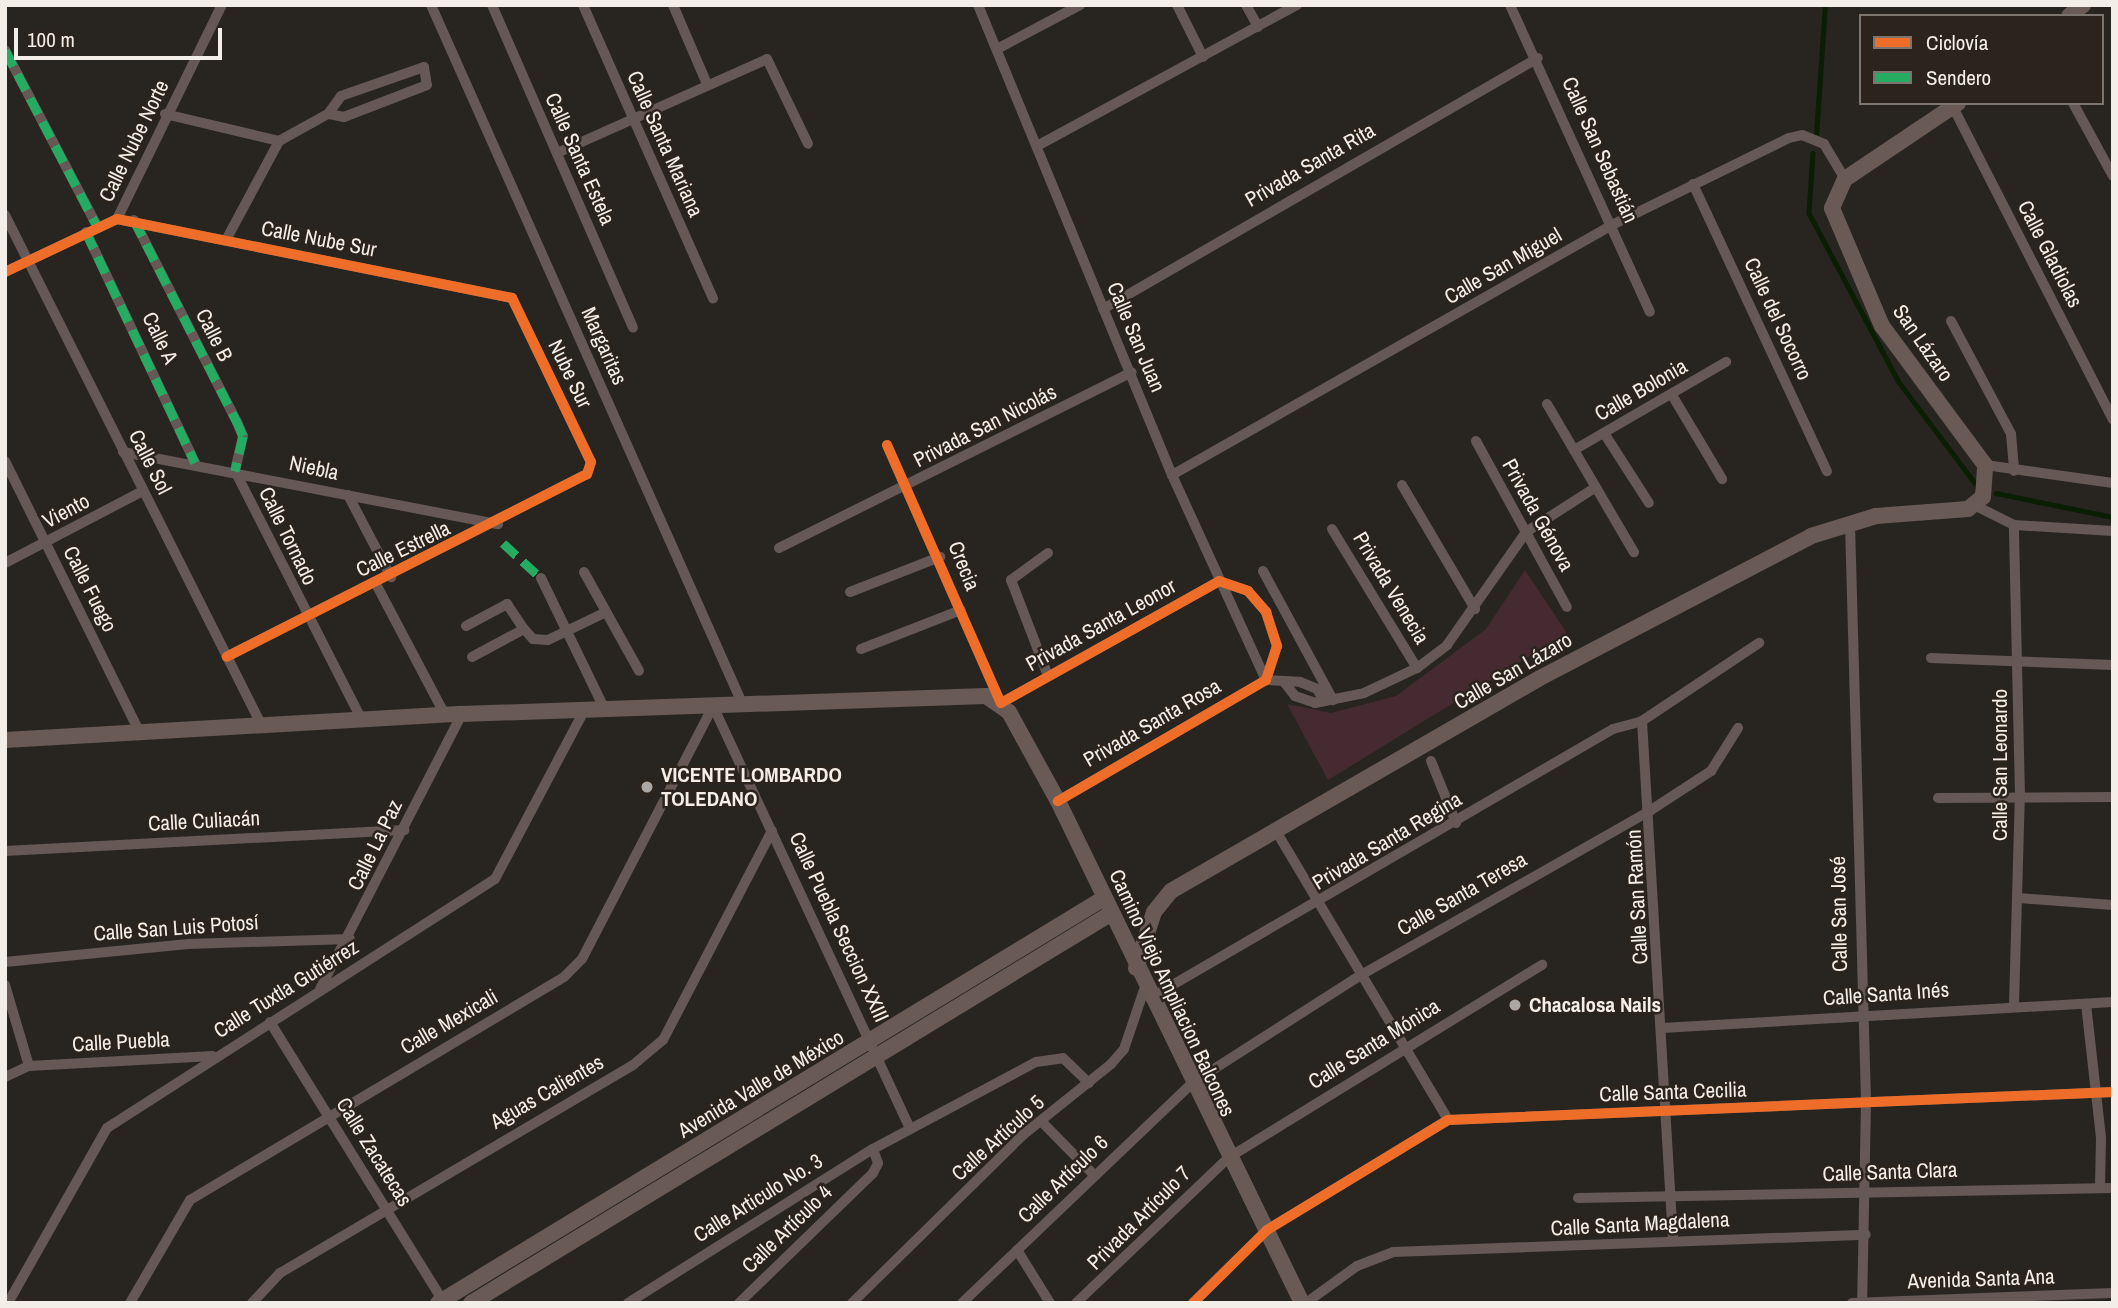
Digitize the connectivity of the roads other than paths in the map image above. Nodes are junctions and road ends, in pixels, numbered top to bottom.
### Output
1 (222, 5) edge
2 (431, 5) edge
3 (492, 5) edge
4 (583, 5) edge
5 (673, 5) edge
6 (978, 5) edge
7 (1080, 5) edge
8 (1177, 5) edge
9 (1247, 5) edge
10 (1297, 5) edge
11 (1510, 5) edge
12 (1258, 27) junction
13 (997, 49) junction
14 (5, 50) edge
15 (1203, 57) junction
16 (1538, 58) junction
17 (706, 84) junction
18 (1955, 105) edge
19 (2074, 105) edge
20 (165, 114) junction
21 (328, 114) junction
22 (633, 118) junction
23 (279, 141) junction
24 (808, 144) dead end
25 (1037, 146) junction
26 (557, 153) junction
27 (2113, 176) edge
28 (1845, 179) junction
29 (1693, 184) junction
30 (5, 215) edge
31 (117, 219) junction
32 (134, 220) junction
33 (1612, 225) junction
34 (91, 229) junction
35 (226, 240) junction
36 (28, 260) junction
37 (5, 272) edge
38 (512, 298) joint
39 (713, 299) dead end
40 (1103, 309) junction
41 (1650, 312) dead end
42 (1951, 321) dead end
43 (633, 328) dead end
44 (1726, 362) dead end
45 (1132, 372) junction
46 (1672, 395) junction
47 (1547, 404) dead end
48 (2113, 419) edge
49 (1604, 433) junction
50 (1476, 441) dead end
51 (887, 445) dead end
52 (1573, 450) junction
53 (123, 452) junction
54 (5, 461) edge
55 (195, 463) junction
56 (1986, 466) junction
57 (591, 468) joint
58 (235, 471) junction
59 (1827, 471) dead end
60 (2014, 471) junction
61 (1172, 475) junction
62 (1722, 479) dead end
63 (2113, 482) edge
64 (1402, 485) dead end
65 (910, 487) junction
66 (1596, 487) junction
67 (143, 491) junction
68 (348, 495) junction
69 (1981, 496) junction
70 (1649, 503) dead end
71 (498, 524) junction
72 (1850, 524) junction
73 (2014, 525) junction
74 (1332, 529) dead end
75 (2113, 531) edge
76 (1526, 532) junction
77 (46, 544) junction
78 (779, 548) dead end
79 (1634, 552) dead end
80 (1048, 553) dead end
81 (940, 557) junction
82 (5, 563) edge
83 (1264, 571) dead end
84 (584, 572) dead end
85 (391, 577) junction
86 (541, 578) dead end
87 (1219, 581) junction
88 (376, 584) junction
89 (850, 592) dead end
90 (1567, 607) dead end
91 (1475, 609) junction
92 (961, 610) junction
93 (606, 612) junction
94 (307, 618) junction
95 (466, 626) dead end
96 (524, 629) junction
97 (567, 633) junction
98 (1759, 643) dead end
99 (861, 649) dead end
100 (227, 657) junction
101 (472, 657) dead end
102 (1931, 658) dead end
103 (2020, 663) junction
104 (2113, 665) edge
105 (1417, 668) junction
106 (639, 671) dead end
107 (1048, 676) junction
108 (1266, 680) junction
109 (1328, 701) junction
110 (742, 703) junction
111 (1001, 703) junction
112 (713, 706) junction
113 (605, 710) junction
114 (584, 711) junction
115 (462, 714) junction
116 (445, 715) junction
117 (362, 720) junction
118 (1642, 721) junction
119 (262, 726) junction
120 (1738, 728) dead end
121 (140, 733) junction
122 (5, 740) edge
123 (1431, 761) dead end
124 (2020, 796) junction
125 (2113, 797) edge
126 (1938, 798) dead end
127 (1058, 801) junction
128 (1651, 810) junction
129 (1456, 822) junction
130 (404, 830) junction
131 (772, 831) junction
132 (1276, 831) junction
133 (5, 850) edge
134 (1104, 898) junction
135 (2018, 898) junction
136 (1320, 904) junction
137 (2113, 905) edge
138 (1110, 914) junction
139 (350, 939) junction
140 (5, 962) edge
141 (1542, 965) dead end
142 (1136, 968) junction
143 (1361, 975) junction
144 (5, 985) edge
145 (319, 991) junction
146 (1148, 993) junction
147 (2113, 1002) edge
148 (2086, 1004) junction
149 (2014, 1005) junction
150 (1860, 1015) junction
151 (270, 1023) junction
152 (1662, 1028) junction
153 (872, 1042) junction
154 (1403, 1048) junction
155 (215, 1056) junction
156 (880, 1059) junction
157 (29, 1066) junction
158 (5, 1077) edge
159 (1089, 1083) junction
160 (1192, 1083) junction
161 (2113, 1091) edge
162 (2097, 1092) junction
163 (1866, 1102) junction
164 (1663, 1113) junction
165 (328, 1115) junction
166 (1448, 1120) junction
167 (1041, 1121) junction
168 (910, 1128) junction
169 (873, 1149) junction
170 (1227, 1157) junction
171 (1094, 1175) junction
172 (2100, 1187) junction
173 (2113, 1188) edge
174 (1867, 1191) junction
175 (1578, 1198) dead end
176 (1669, 1201) junction
177 (386, 1206) junction
178 (1267, 1230) junction
179 (1866, 1236) junction
180 (1673, 1239) junction
181 (1017, 1250) junction
182 (2113, 1293) edge
183 (1961, 1301) edge
184 (442, 1302) edge
185 (1859, 1302) edge
186 (8, 1303) edge
187 (130, 1303) edge
188 (252, 1303) edge
189 (471, 1303) edge
190 (628, 1303) edge
191 (739, 1303) edge
192 (852, 1303) edge
193 (962, 1303) edge
194 (1050, 1303) edge
195 (1076, 1303) edge
196 (1193, 1303) edge
197 (1304, 1303) edge

1 - 20 street, Calle Nube Norte
2 - 110 street, Margaritas
3 - 26 street, Calle Santa Estela
4 - 22 street, Calle Santa Mariana
5 - 17 street
6 - 13 street, Calle San Juan
7 - 13 street
8 - 15 street
9 - 12 street
10 - 12 street
11 - 16 street, Calle San Sebastián
12 - 15 street
13 - 25 street, Calle San Juan
14 - 34 street, Calle A
15 - 25 street
16 - 33 street, Calle San Sebastián
16 - 40 street, Privada Santa Rita
17 - 22 street
17 - 24 street
18 - 28 main road
18 - 48 street, Calle Gladiolas
19 - 27 street
20 - 23 street
20 - 31 street, Calle Nube Norte
21 - 21 street
21 - 23 street
22 - 26 street
22 - 39 street, Calle Santa Mariana
23 - 35 street, Calle Nube Sur
25 - 40 street, Calle San Juan
26 - 43 street, Calle Santa Estela
28 - 29 street, Calle San Miguel
28 - 56 main road, San Lázaro
29 - 33 street, Calle San Miguel
29 - 59 street, Calle del Socorro
30 - 36 street, Calle Sol
31 - 32 street, Calle Nube Sur
31 - 34 street
32 - 35 street, Calle Nube Sur
32 - 58 street, Calle B
33 - 41 street, Calle San Sebastián
33 - 61 street, Calle San Miguel
34 - 36 street
34 - 55 street, Calle A
35 - 38 street, Calle Nube Sur
36 - 37 street
36 - 53 street, Calle Sol
38 - 57 street, Nube Sur
40 - 45 street, Calle San Juan
42 - 60 street
44 - 46 street, Calle Bolonia
45 - 61 street, Calle San Juan
45 - 65 street, Privada San Nicolás
46 - 49 street, Calle Bolonia
46 - 62 street
47 - 52 street
49 - 52 street, Calle Bolonia
49 - 70 street
50 - 76 street, Privada Génova
51 - 65 street, Crecia
52 - 66 street
53 - 55 street, Niebla
53 - 67 street, Calle Sol
54 - 77 street, Calle Fuego
55 - 58 street, Niebla
56 - 60 street
56 - 69 main road
57 - 71 street, Calle Estrella
58 - 68 street, Niebla
58 - 94 street, Calle Tornado
60 - 63 street
61 - 87 street, Calle San Juan
64 - 91 street
65 - 78 street, Privada San Nicolás
65 - 81 street, Crecia
66 - 76 street
66 - 79 street
67 - 77 street, Viento
67 - 100 street, Calle Sol
68 - 71 street, Niebla
68 - 85 street
69 - 72 main road, Calle San Lázaro
69 - 73 street
71 - 85 street, Calle Estrella
72 - 132 main road, Calle San Lázaro
72 - 150 street, Calle San José
73 - 75 street
73 - 103 street, Calle San Leonardo
74 - 105 street, Privada Venecia
76 - 90 street, Privada Génova
76 - 91 street
77 - 82 street, Viento
77 - 121 street, Calle Fuego
80 - 107 street
81 - 89 street
81 - 92 street, Crecia
83 - 109 street
84 - 93 street
85 - 88 street, Calle Estrella
86 - 97 street
87 - 107 street, Privada Santa Leonor
87 - 108 street, Calle San Juan
87 - 108 street
88 - 94 street, Calle Estrella
88 - 116 street
91 - 105 street
92 - 99 street
92 - 111 street, Crecia
93 - 97 street
93 - 106 street
94 - 100 street, Calle Estrella
94 - 117 street, Calle Tornado
95 - 96 street
96 - 97 street
96 - 101 street
97 - 113 street
98 - 118 street, Privada Santa Regina
100 - 119 street, Calle Sol
102 - 103 street
103 - 104 street
103 - 124 street, Calle San Leonardo
105 - 109 street
107 - 111 street, Privada Santa Leonor
108 - 109 street
108 - 127 street, Privada Santa Rosa
110 - 111 main road
110 - 112 main road
111 - 127 main road, Camino Viejo Ampliacion Balcones
112 - 113 main road
112 - 131 street, Calle Puebla Seccion XXIII
112 - 165 street, Calle Mexicali
113 - 114 main road
114 - 115 main road
114 - 145 street, Calle Tuxtla Gutiérrez
115 - 116 main road
115 - 130 street, Calle La Paz
116 - 117 main road
117 - 119 main road
118 - 128 street, Calle San Ramón
118 - 129 street, Privada Santa Regina
119 - 121 main road
120 - 128 street, Calle Santa Teresa
121 - 122 main road
123 - 129 street
124 - 125 street
124 - 126 street
124 - 135 street, Calle San Leonardo
127 - 134 main road, Camino Viejo Ampliacion Balcones
128 - 143 street, Calle Santa Teresa
128 - 152 street, Calle San Ramón
129 - 136 street, Privada Santa Regina
130 - 133 street, Calle Culiacán
130 - 139 street, Calle La Paz
131 - 153 street, Calle Puebla Seccion XXIII
131 - 177 street, Aguas Calientes
132 - 136 street
132 - 142 main road, Calle San Lázaro
134 - 138 main road, Camino Viejo Ampliacion Balcones
134 - 153 main road, Avenida Valle de México
135 - 137 street
135 - 149 street, Calle San Leonardo
136 - 143 street
136 - 146 street, Privada Santa Regina
138 - 142 main road, Camino Viejo Ampliacion Balcones
138 - 156 main road, Avenida Valle de México
139 - 140 street, Calle San Luis Potosí
139 - 145 street, Calle La Paz
141 - 154 street, Calle Santa Mónica
142 - 146 main road, Camino Viejo Ampliacion Balcones
143 - 154 street
143 - 160 street, Calle Santa Teresa
144 - 157 street
145 - 151 street, Calle Tuxtla Gutiérrez
146 - 159 street, Calle Artículo 5
146 - 160 main road, Camino Viejo Ampliacion Balcones
147 - 148 street, Calle Santa Inés
148 - 149 street, Calle Santa Inés
148 - 162 street
149 - 150 street, Calle Santa Inés
150 - 152 street, Calle Santa Inés
150 - 163 street, Calle San José
151 - 155 street, Calle Tuxtla Gutiérrez
151 - 165 street, Calle Zacatecas
152 - 164 street, Calle San Ramón
153 - 156 street, Calle Puebla Seccion XXIII
153 - 184 main road, Avenida Valle de México
154 - 166 street
154 - 170 street, Calle Santa Mónica
155 - 157 street, Calle Puebla
155 - 186 street, Calle Tuxtla Gutiérrez
156 - 168 street, Calle Puebla Seccion XXIII
156 - 189 main road, Avenida Valle de México
157 - 158 street
159 - 167 street, Calle Artículo 5
159 - 168 street
160 - 170 main road, Camino Viejo Ampliacion Balcones
160 - 171 street, Calle Artículo 6
161 - 162 street, Calle Santa Cecilia
162 - 163 street, Calle Santa Cecilia
162 - 172 street
163 - 164 street, Calle Santa Cecilia
163 - 174 street, Calle San José
164 - 166 street, Calle Santa Cecilia
164 - 176 street, Calle San Ramón
165 - 177 street, Calle Zacatecas
165 - 187 street, Calle Mexicali
166 - 178 street, Calle Santa Cecilia
167 - 171 street
167 - 192 street, Calle Artículo 5
168 - 169 street, Calle Articulo No. 3
169 - 190 street, Calle Articulo No. 3
169 - 191 street, Calle Artículo 4
170 - 178 main road, Camino Viejo Ampliacion Balcones
170 - 195 street, Privada Artículo 7
171 - 181 street, Calle Artículo 6
172 - 173 street, Calle Santa Clara
172 - 174 street, Calle Santa Clara
174 - 176 street, Calle Santa Clara
174 - 179 street, Calle San José
175 - 176 street, Calle Santa Clara
176 - 180 street, Calle San Ramón
177 - 184 street, Calle Zacatecas
177 - 188 street, Aguas Calientes
178 - 196 street, Calle Santa Cecilia
178 - 197 main road, Camino Viejo Ampliacion Balcones
179 - 180 street, Calle Santa Magdalena
179 - 185 street, Calle San José
180 - 197 street, Calle Santa Magdalena
181 - 193 street, Calle Artículo 6
181 - 194 street
182 - 183 street, Avenida Santa Ana
183 - 185 street, Avenida Santa Ana

